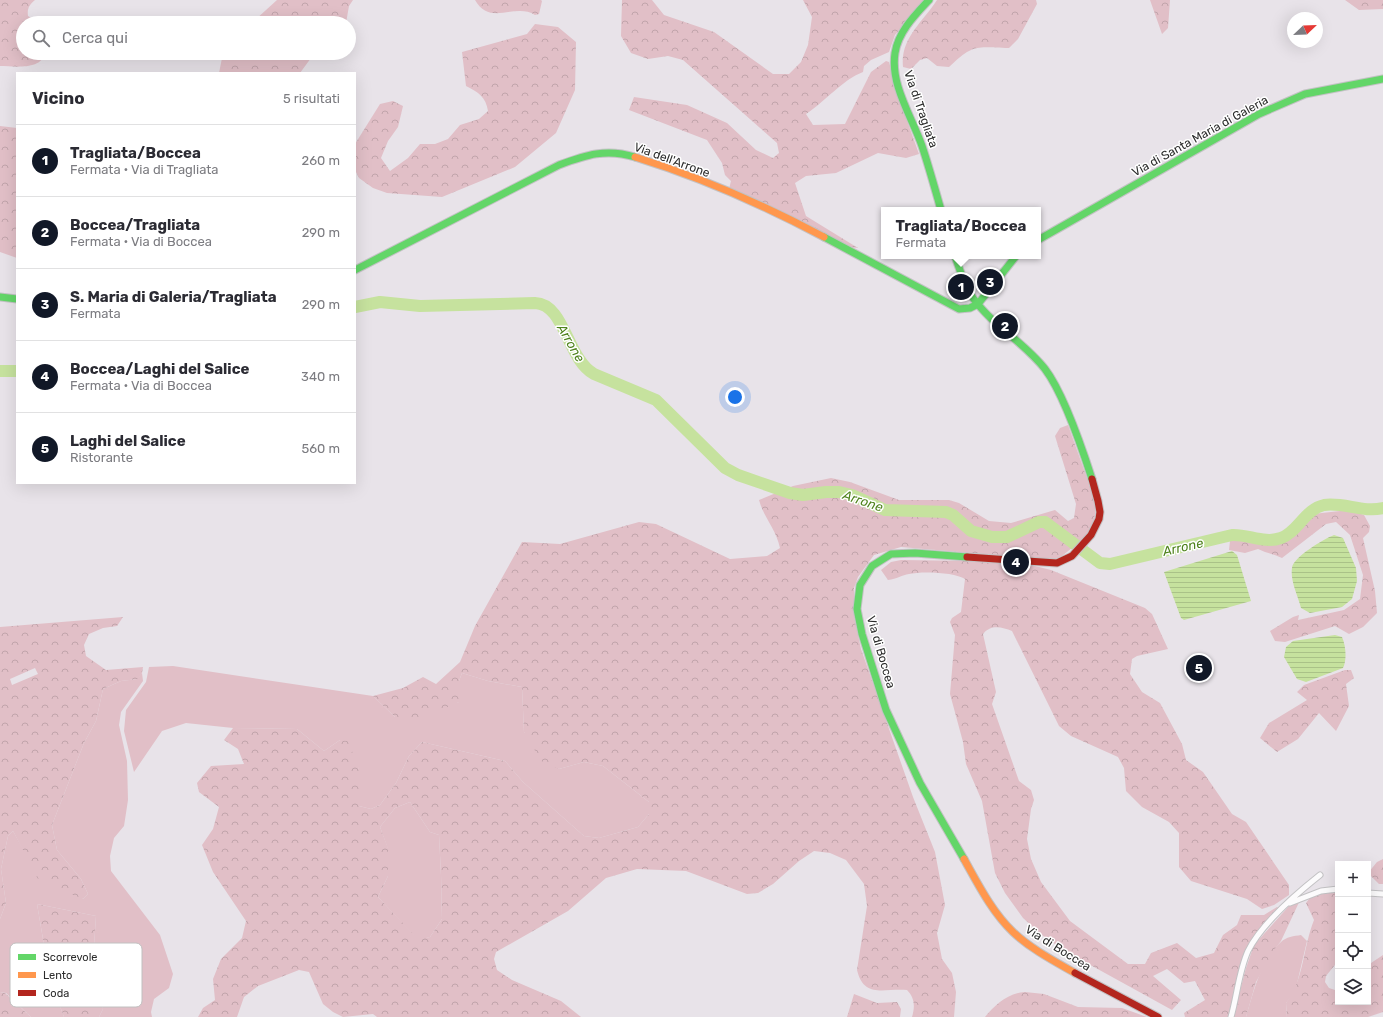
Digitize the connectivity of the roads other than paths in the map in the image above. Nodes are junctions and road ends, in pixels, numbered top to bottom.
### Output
1 (928, 0) edge
2 (1383, 79) edge
3 (940, 207) edge
4 (1041, 238) edge
5 (956, 259) edge
6 (1014, 259) edge
7 (356, 269) edge
8 (0, 297) edge
9 (16, 299) edge
10 (978, 304) junction
11 (1320, 875) dead end
12 (1335, 889) edge
13 (1371, 893) edge
14 (1383, 894) edge
15 (1289, 903) junction
16 (1158, 1017) edge
17 (1231, 1017) edge

1 - 3 street, Via di Tragliata
2 - 4 street, Via di Santa Maria di Galeria
5 - 10 street
6 - 10 street
7 - 10 street, Via dell'Arrone
8 - 9 street
10 - 16 street, Via di Boccea
11 - 15 street
12 - 15 street
13 - 14 street
15 - 17 street

